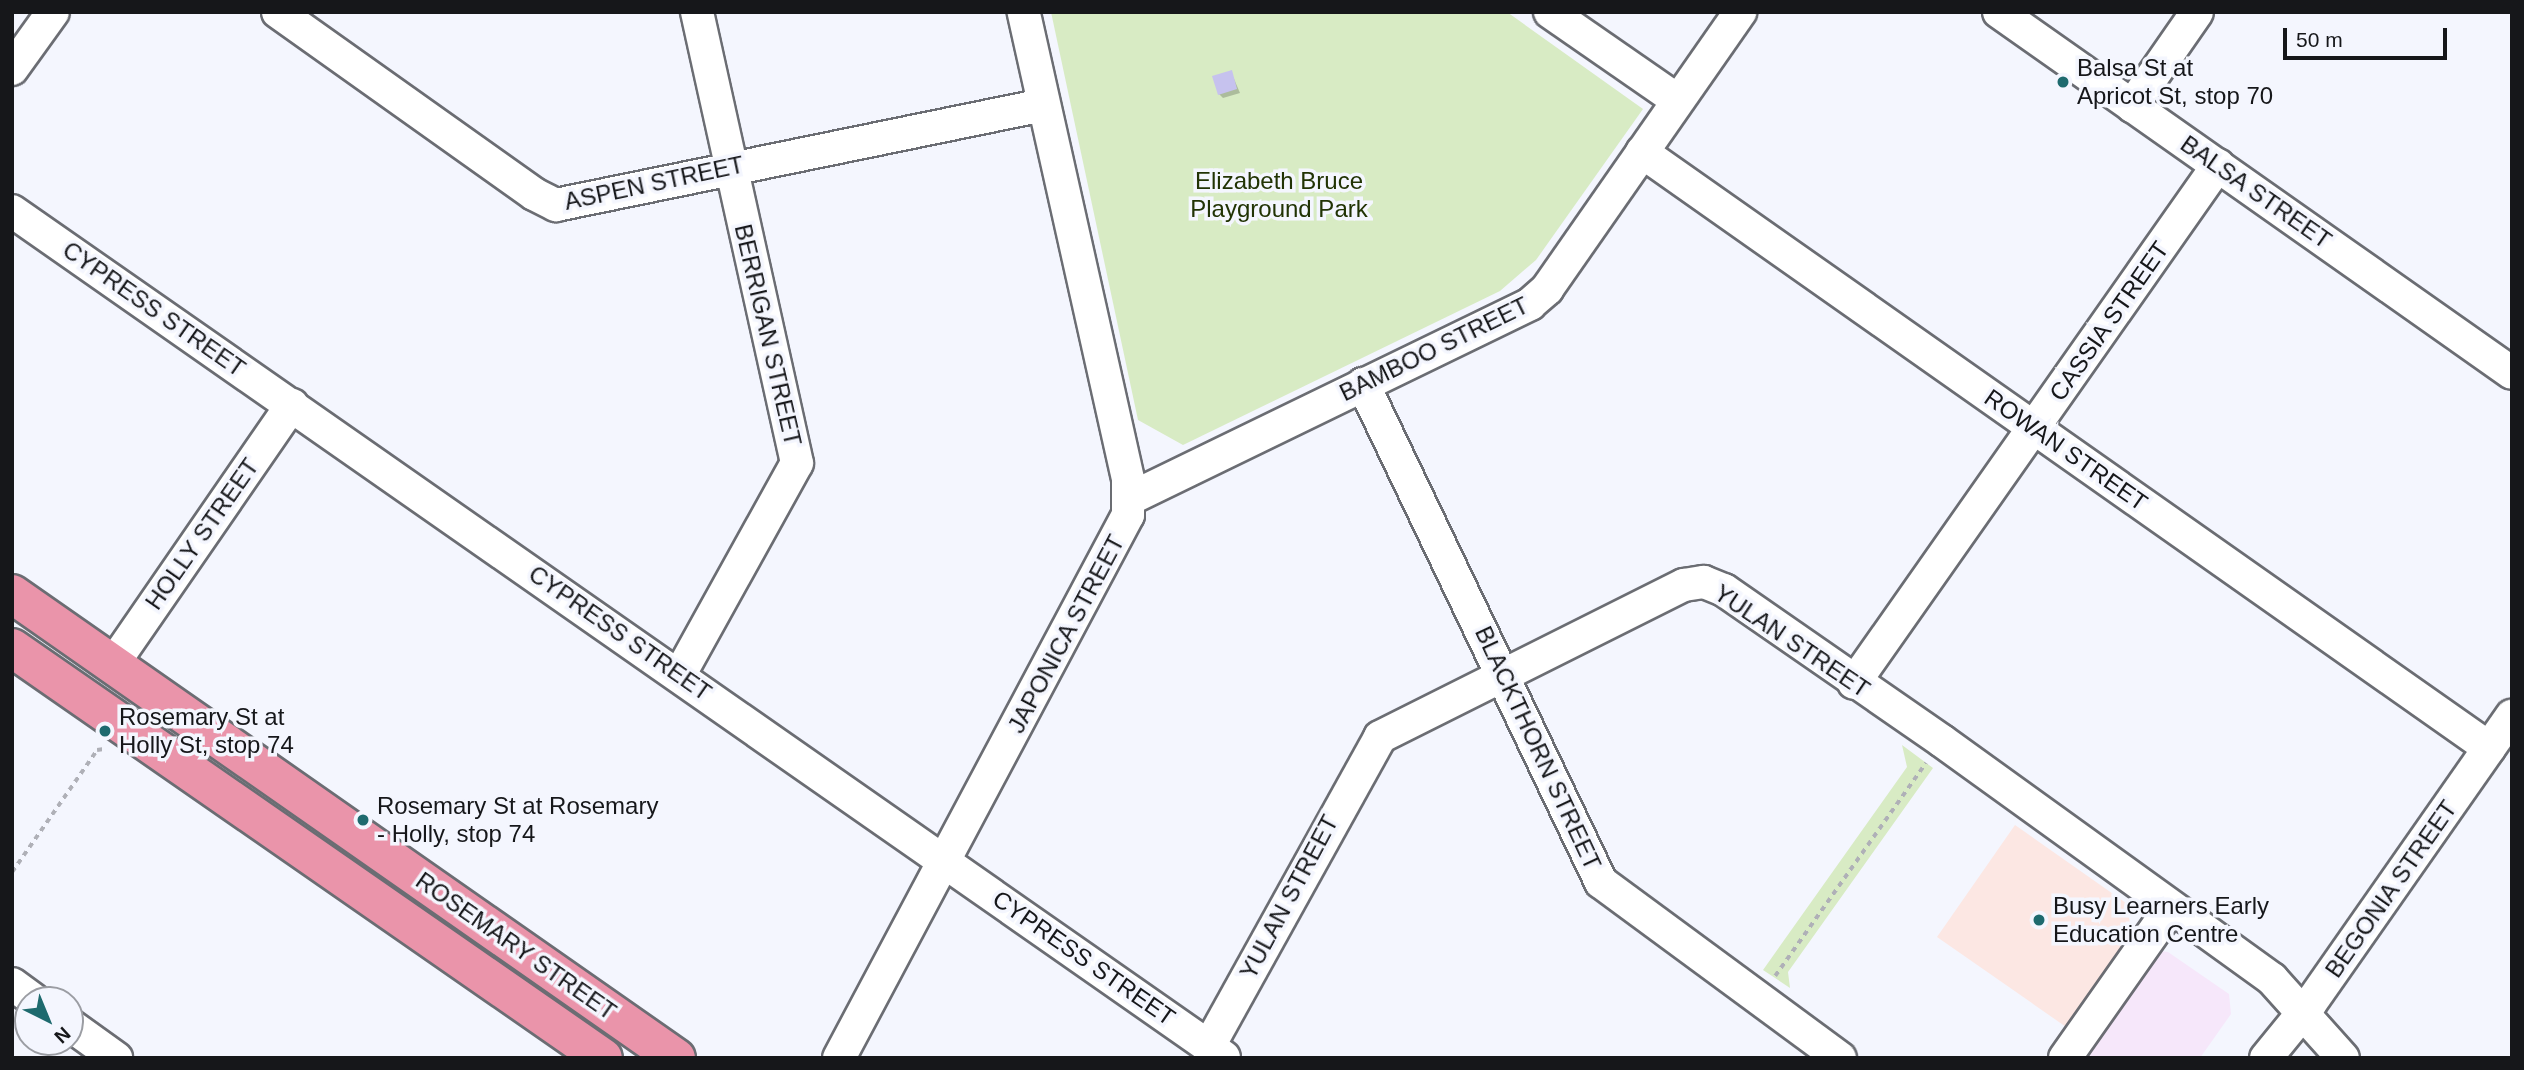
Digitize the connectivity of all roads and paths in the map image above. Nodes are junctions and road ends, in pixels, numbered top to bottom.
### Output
1 (53, 12) edge
2 (278, 12) edge
3 (697, 12) edge
4 (1024, 12) edge
5 (1550, 12) edge
6 (1740, 12) edge
7 (1999, 12) edge
8 (2197, 12) edge
9 (12, 69) edge
10 (1677, 100) junction
11 (1043, 105) junction
12 (2132, 106) junction
13 (1642, 152) junction
14 (2218, 165) junction
15 (730, 167) junction
16 (12, 211) edge
17 (2512, 373) edge
18 (1363, 384) junction
19 (292, 405) junction
20 (2035, 428) junction
21 (1129, 499) junction
22 (12, 594) edge
23 (12, 648) edge
24 (113, 664) junction
25 (1504, 672) junction
26 (680, 674) junction
27 (1854, 683) junction
28 (2512, 716) edge
29 (1942, 741) junction
30 (109, 747) dead end
31 (2489, 748) junction
32 (944, 861) junction
33 (12, 872) edge
34 (2171, 907) junction
35 (1758, 999) junction
36 (2301, 1012) junction
37 (84, 1035) edge
38 (1217, 1052) edge
39 (116, 1058) edge
40 (603, 1058) edge
41 (676, 1058) edge
42 (839, 1058) edge
43 (1840, 1058) edge
44 (2065, 1058) edge
45 (2266, 1058) edge
46 (2343, 1058) edge

1 - 9 street
2 - 15 street, ASPEN STREET
3 - 15 street, BERRIGAN STREET
4 - 11 street, JAPONICA STREET
5 - 10 street
6 - 10 street, BAMBOO STREET
7 - 12 street, BALSA STREET
8 - 12 street
10 - 13 street, BAMBOO STREET
11 - 15 street, ASPEN STREET
11 - 21 street, JAPONICA STREET
12 - 14 street, BALSA STREET
13 - 18 street, BAMBOO STREET
13 - 20 street, ROWAN STREET
14 - 17 street, BALSA STREET
14 - 20 street, CASSIA STREET
15 - 26 street, BERRIGAN STREET
16 - 19 street, CYPRESS STREET
18 - 21 street, BAMBOO STREET
18 - 25 street, BLACKTHORN STREET
19 - 24 street, HOLLY STREET
19 - 26 street, CYPRESS STREET
20 - 27 street, CASSIA STREET
20 - 31 street, ROWAN STREET
21 - 32 street, JAPONICA STREET
22 - 24 main road, ROSEMARY STREET
23 - 40 main road, ROSEMARY STREET
24 - 41 main road, ROSEMARY STREET
25 - 27 street, YULAN STREET
25 - 35 street, BLACKTHORN STREET
25 - 38 street, YULAN STREET
26 - 32 street, CYPRESS STREET
27 - 29 street, YULAN STREET
28 - 31 street, BEGONIA STREET
29 - 34 street, YULAN STREET
29 - 35 path
30 - 33 path
31 - 36 street, BEGONIA STREET
32 - 38 street, CYPRESS STREET
32 - 42 street, JAPONICA STREET
34 - 36 street, YULAN STREET
34 - 44 street
35 - 43 street, BLACKTHORN STREET
36 - 45 street, BEGONIA STREET
36 - 46 street, YULAN STREET
37 - 39 street

